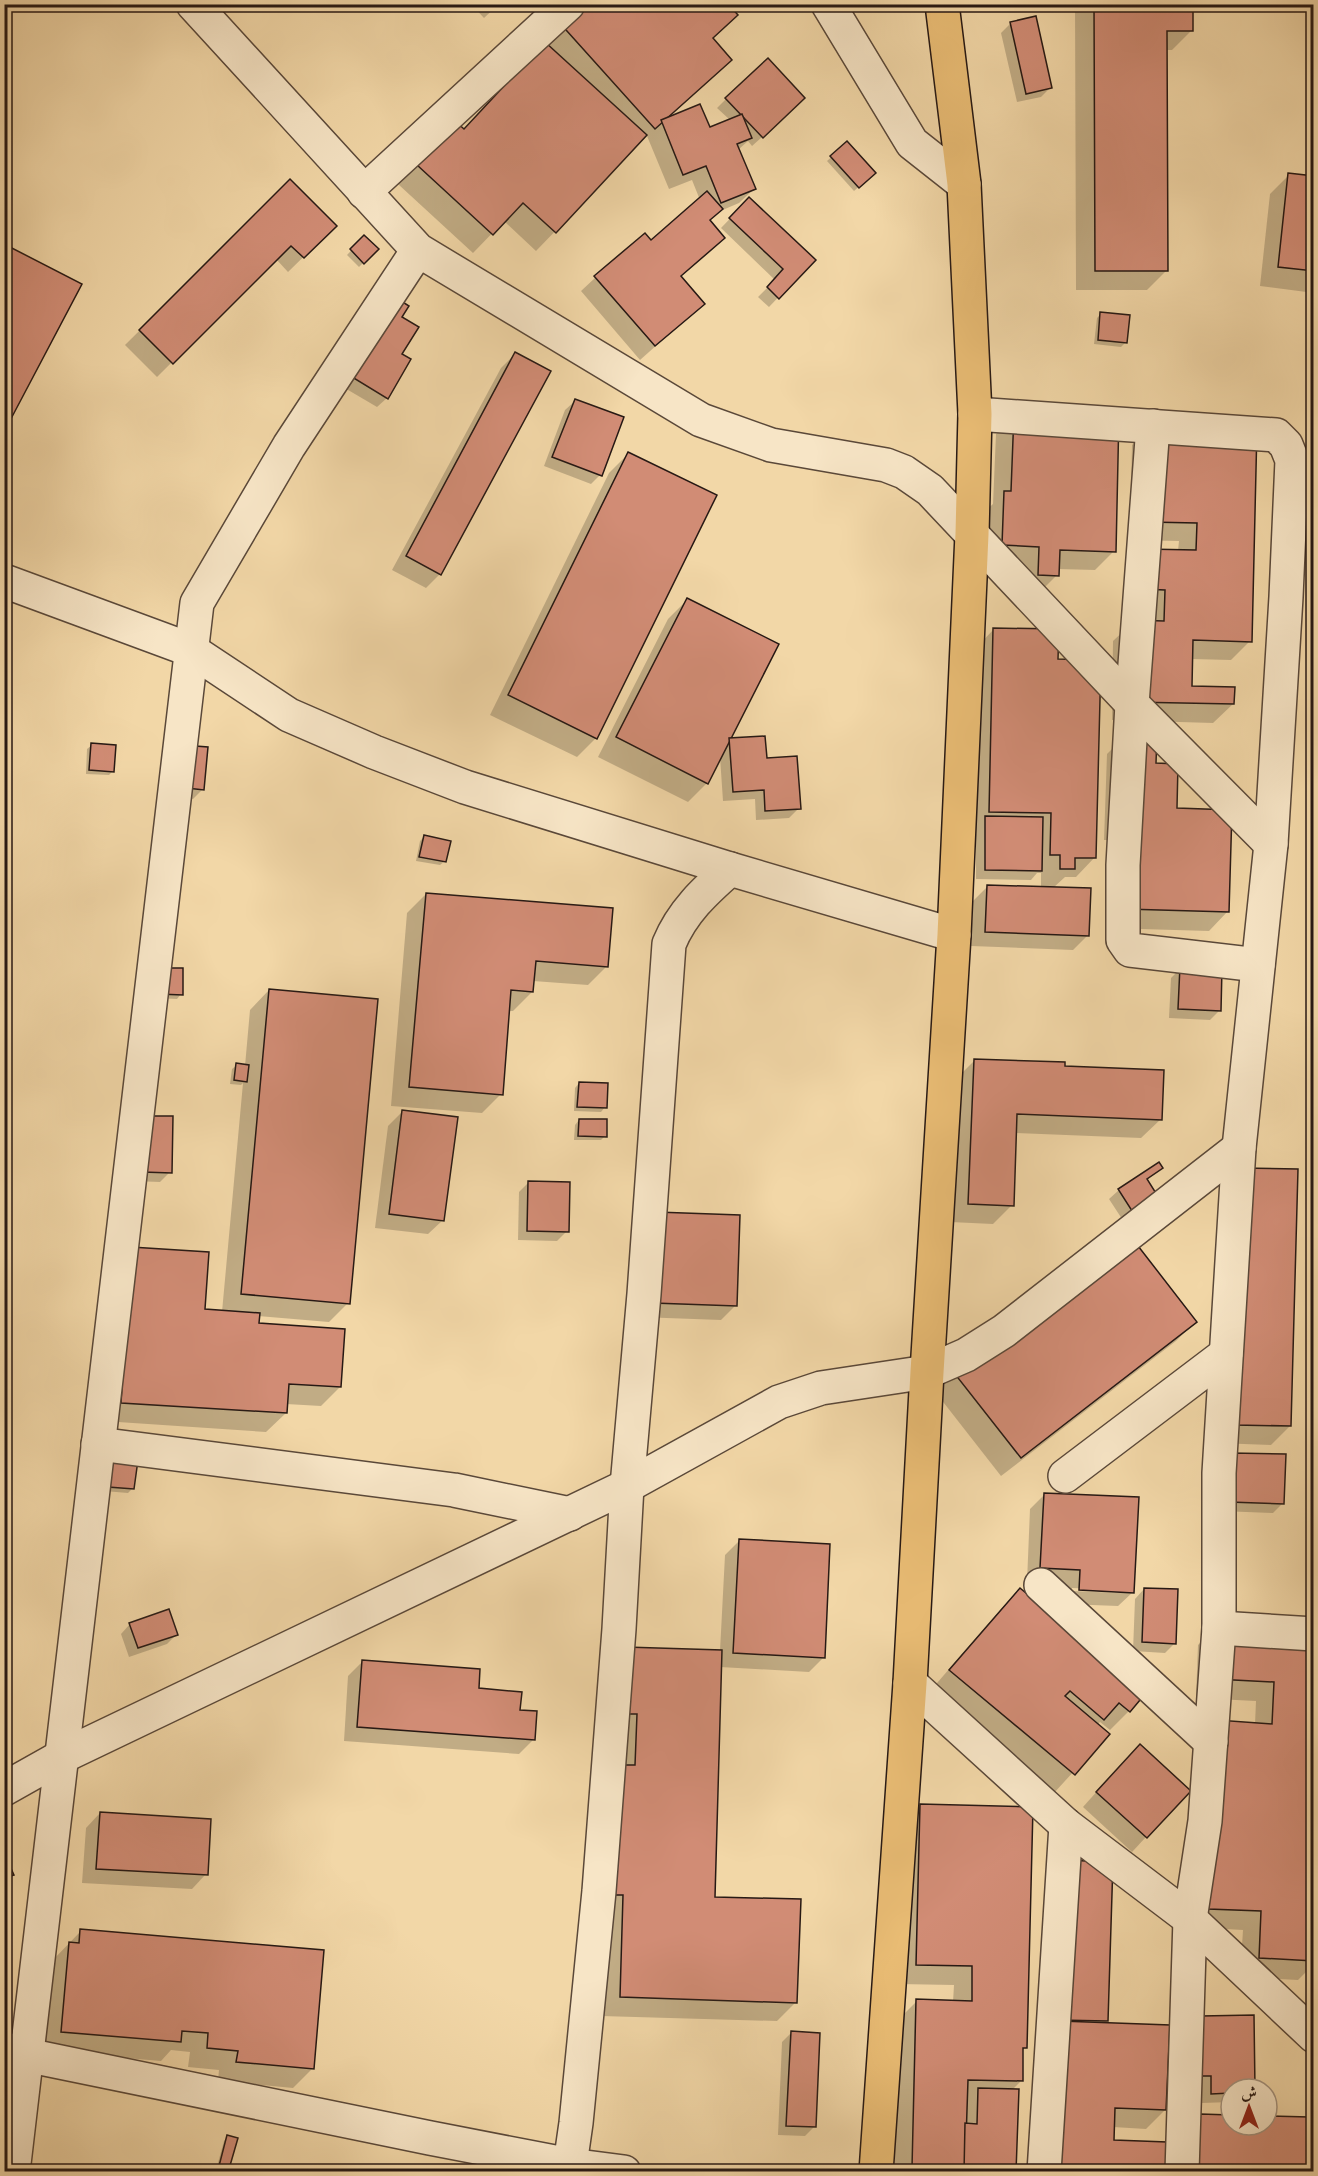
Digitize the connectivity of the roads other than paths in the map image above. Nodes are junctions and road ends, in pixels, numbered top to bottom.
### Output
1 (193, 4) edge
2 (568, 4) edge
3 (828, 4) edge
4 (942, 4) edge
5 (963, 184) junction
6 (364, 192) junction
7 (418, 250) junction
8 (975, 414) junction
9 (1154, 426) junction
10 (972, 534) junction
11 (4, 580) edge
12 (191, 650) junction
13 (1132, 704) junction
14 (1270, 844) junction
15 (730, 869) junction
16 (954, 935) junction
17 (1258, 965) junction
18 (1239, 1148) junction
19 (1226, 1354) junction
20 (927, 1372) junction
21 (98, 1444) junction
22 (1065, 1476) dead end
23 (627, 1486) junction
24 (570, 1514) junction
25 (1041, 1585) dead end
26 (1219, 1628) junction
27 (1314, 1634) edge
28 (910, 1683) junction
29 (1211, 1742) junction
30 (61, 1757) junction
31 (4, 1789) edge
32 (1066, 1825) junction
33 (1190, 1918) junction
34 (1314, 2036) edge
35 (15, 2052) edge
36 (569, 2168) edge
37 (13, 2172) edge
38 (624, 2172) edge
39 (876, 2172) edge
40 (1044, 2172) edge
41 (1182, 2172) edge

1 - 6 street
2 - 6 street
3 - 5 street
4 - 5 main road
5 - 8 main road
6 - 7 street
7 - 10 street
7 - 12 street
8 - 9 street
8 - 10 main road
9 - 13 street
9 - 14 street
10 - 13 street
10 - 16 main road
11 - 12 street
12 - 15 street
12 - 21 street
13 - 14 street
13 - 17 street
14 - 17 street
15 - 16 street
15 - 23 street
16 - 20 main road
17 - 18 street
18 - 19 street
18 - 20 street
19 - 22 street
19 - 26 street
20 - 23 street
20 - 28 main road
21 - 24 street
21 - 30 street
23 - 24 street
23 - 36 street
24 - 30 street
25 - 29 street
26 - 27 street
26 - 29 street
28 - 32 street
28 - 39 main road
29 - 33 street
30 - 31 street
30 - 35 street
32 - 33 street
32 - 40 street
33 - 34 street
33 - 41 street
35 - 36 street
35 - 37 street
36 - 38 street

